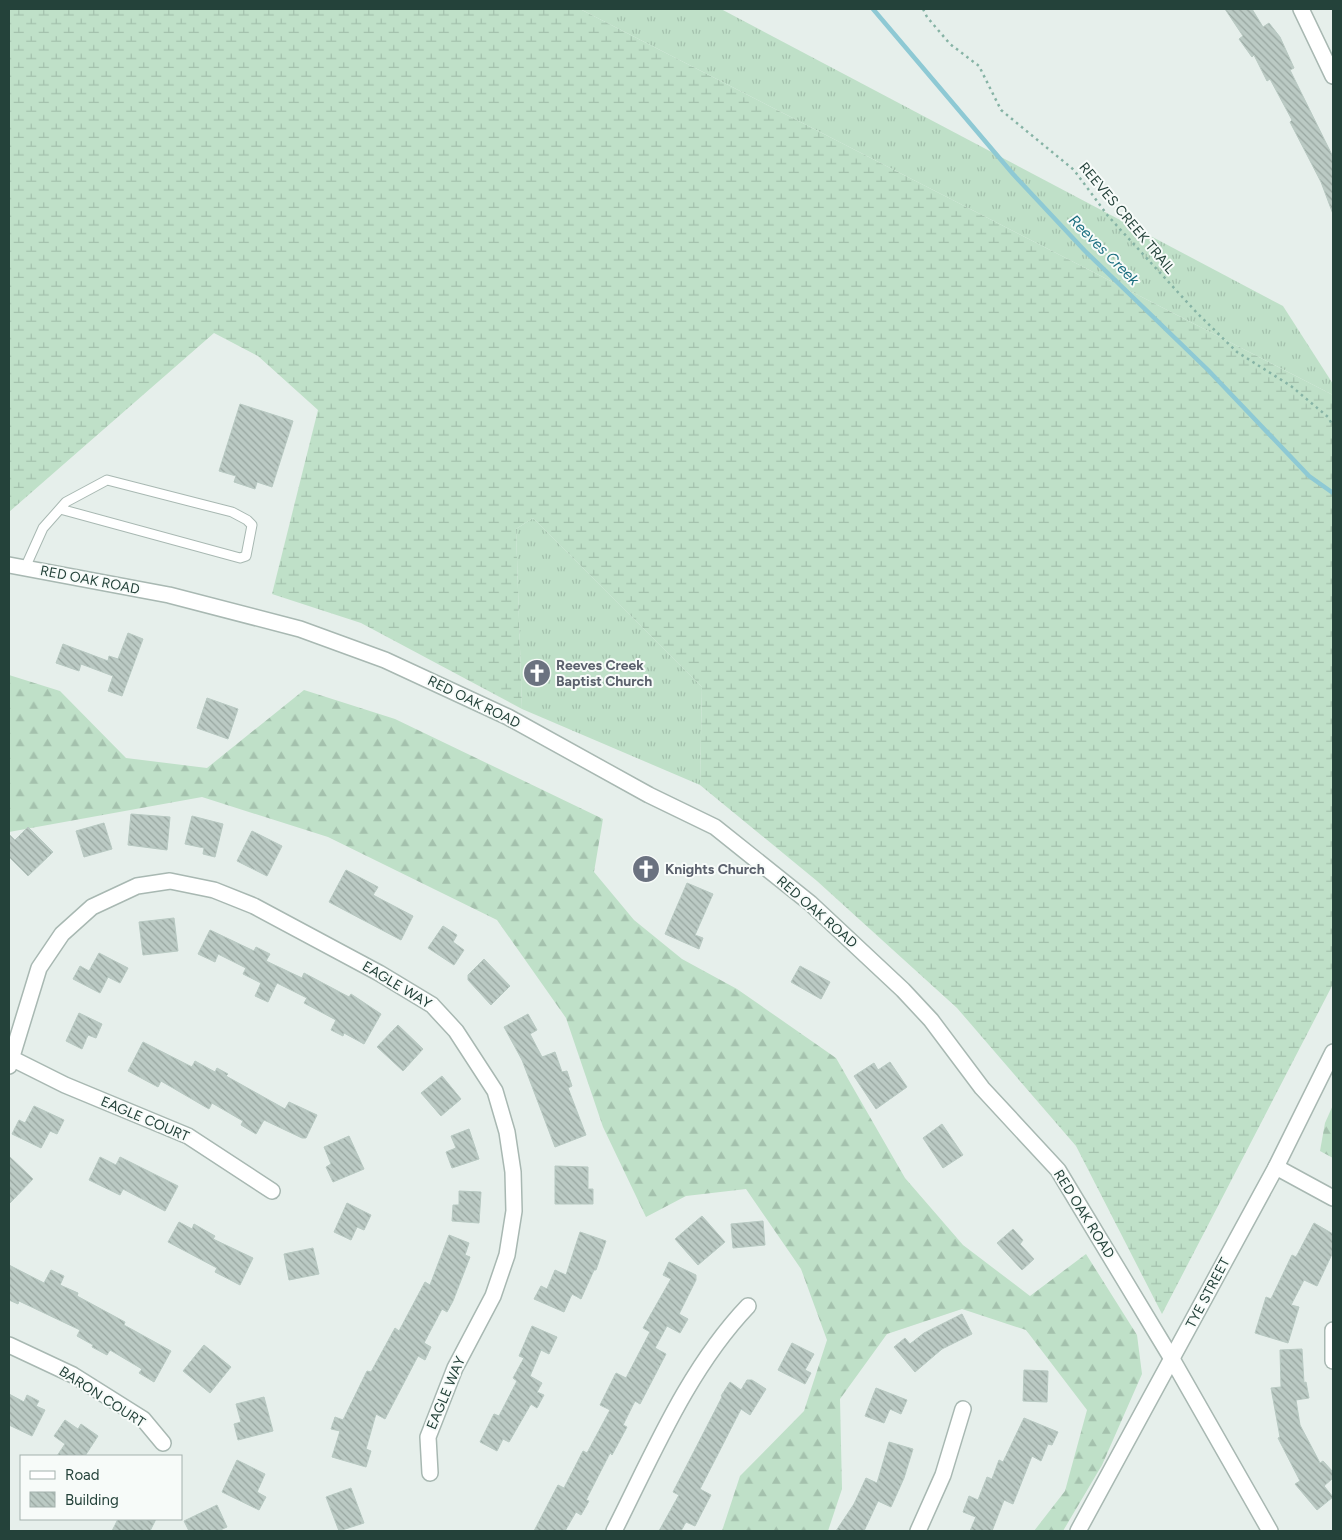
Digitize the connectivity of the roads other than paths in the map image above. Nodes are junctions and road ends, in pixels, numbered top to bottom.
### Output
1 (1301, 9) edge
2 (1333, 76) edge
3 (60, 509) junction
4 (9, 565) edge
5 (25, 568) junction
6 (1333, 1052) edge
7 (11, 1062) edge
8 (1276, 1167) junction
9 (272, 1191) dead end
10 (1333, 1198) edge
11 (748, 1306) dead end
12 (1333, 1330) edge
13 (9, 1345) edge
14 (1172, 1359) junction
15 (1333, 1361) edge
16 (964, 1409) dead end
17 (163, 1443) dead end
18 (430, 1473) dead end
19 (614, 1531) edge
20 (918, 1531) edge
21 (1078, 1531) edge
22 (1270, 1531) edge

1 - 2 street
3 - 3 lane
3 - 5 lane
4 - 5 street, RED OAK ROAD
5 - 14 street, RED OAK ROAD
6 - 8 street, TYE STREET
7 - 9 street, EAGLE COURT
7 - 18 street, EAGLE WAY
8 - 10 street
8 - 14 street, TYE STREET
11 - 19 street
12 - 15 street
13 - 17 street, BARON COURT
14 - 21 street, TYE STREET
14 - 22 street, RED OAK ROAD
16 - 20 street

